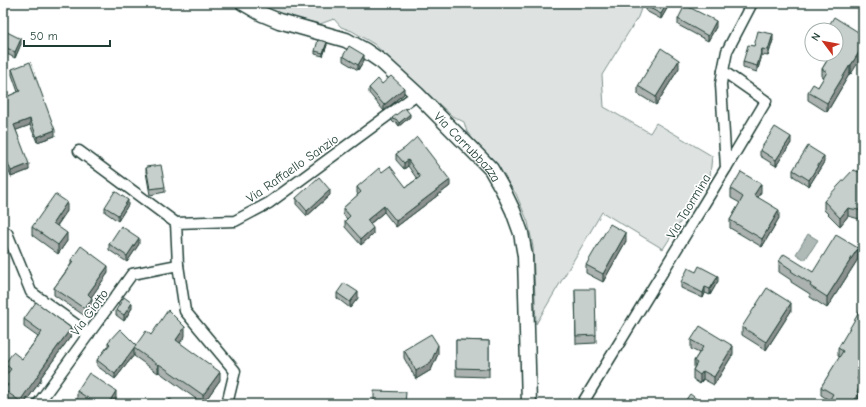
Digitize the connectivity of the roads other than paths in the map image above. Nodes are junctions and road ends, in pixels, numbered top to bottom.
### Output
1 (243, 3) edge
2 (752, 3) edge
3 (723, 71) junction
4 (417, 94) junction
5 (79, 150) dead end
6 (726, 168) junction
7 (176, 223) junction
8 (7, 233) dead end
9 (178, 265) junction
10 (89, 334) junction
11 (38, 404) edge
12 (227, 404) edge
13 (529, 404) edge
14 (582, 404) edge

1 - 4 main road, Via Carrubbazza
2 - 3 street, Via Taormina
3 - 6 street, Via Taormina
3 - 6 street
4 - 7 street, Via Raffaello Sanzio
4 - 13 main road, Via Carrubbazza
5 - 7 street
6 - 14 street, Via Taormina
7 - 9 street
8 - 10 street
9 - 10 street, Via Giotto
9 - 12 street
10 - 11 street, Via Giotto

